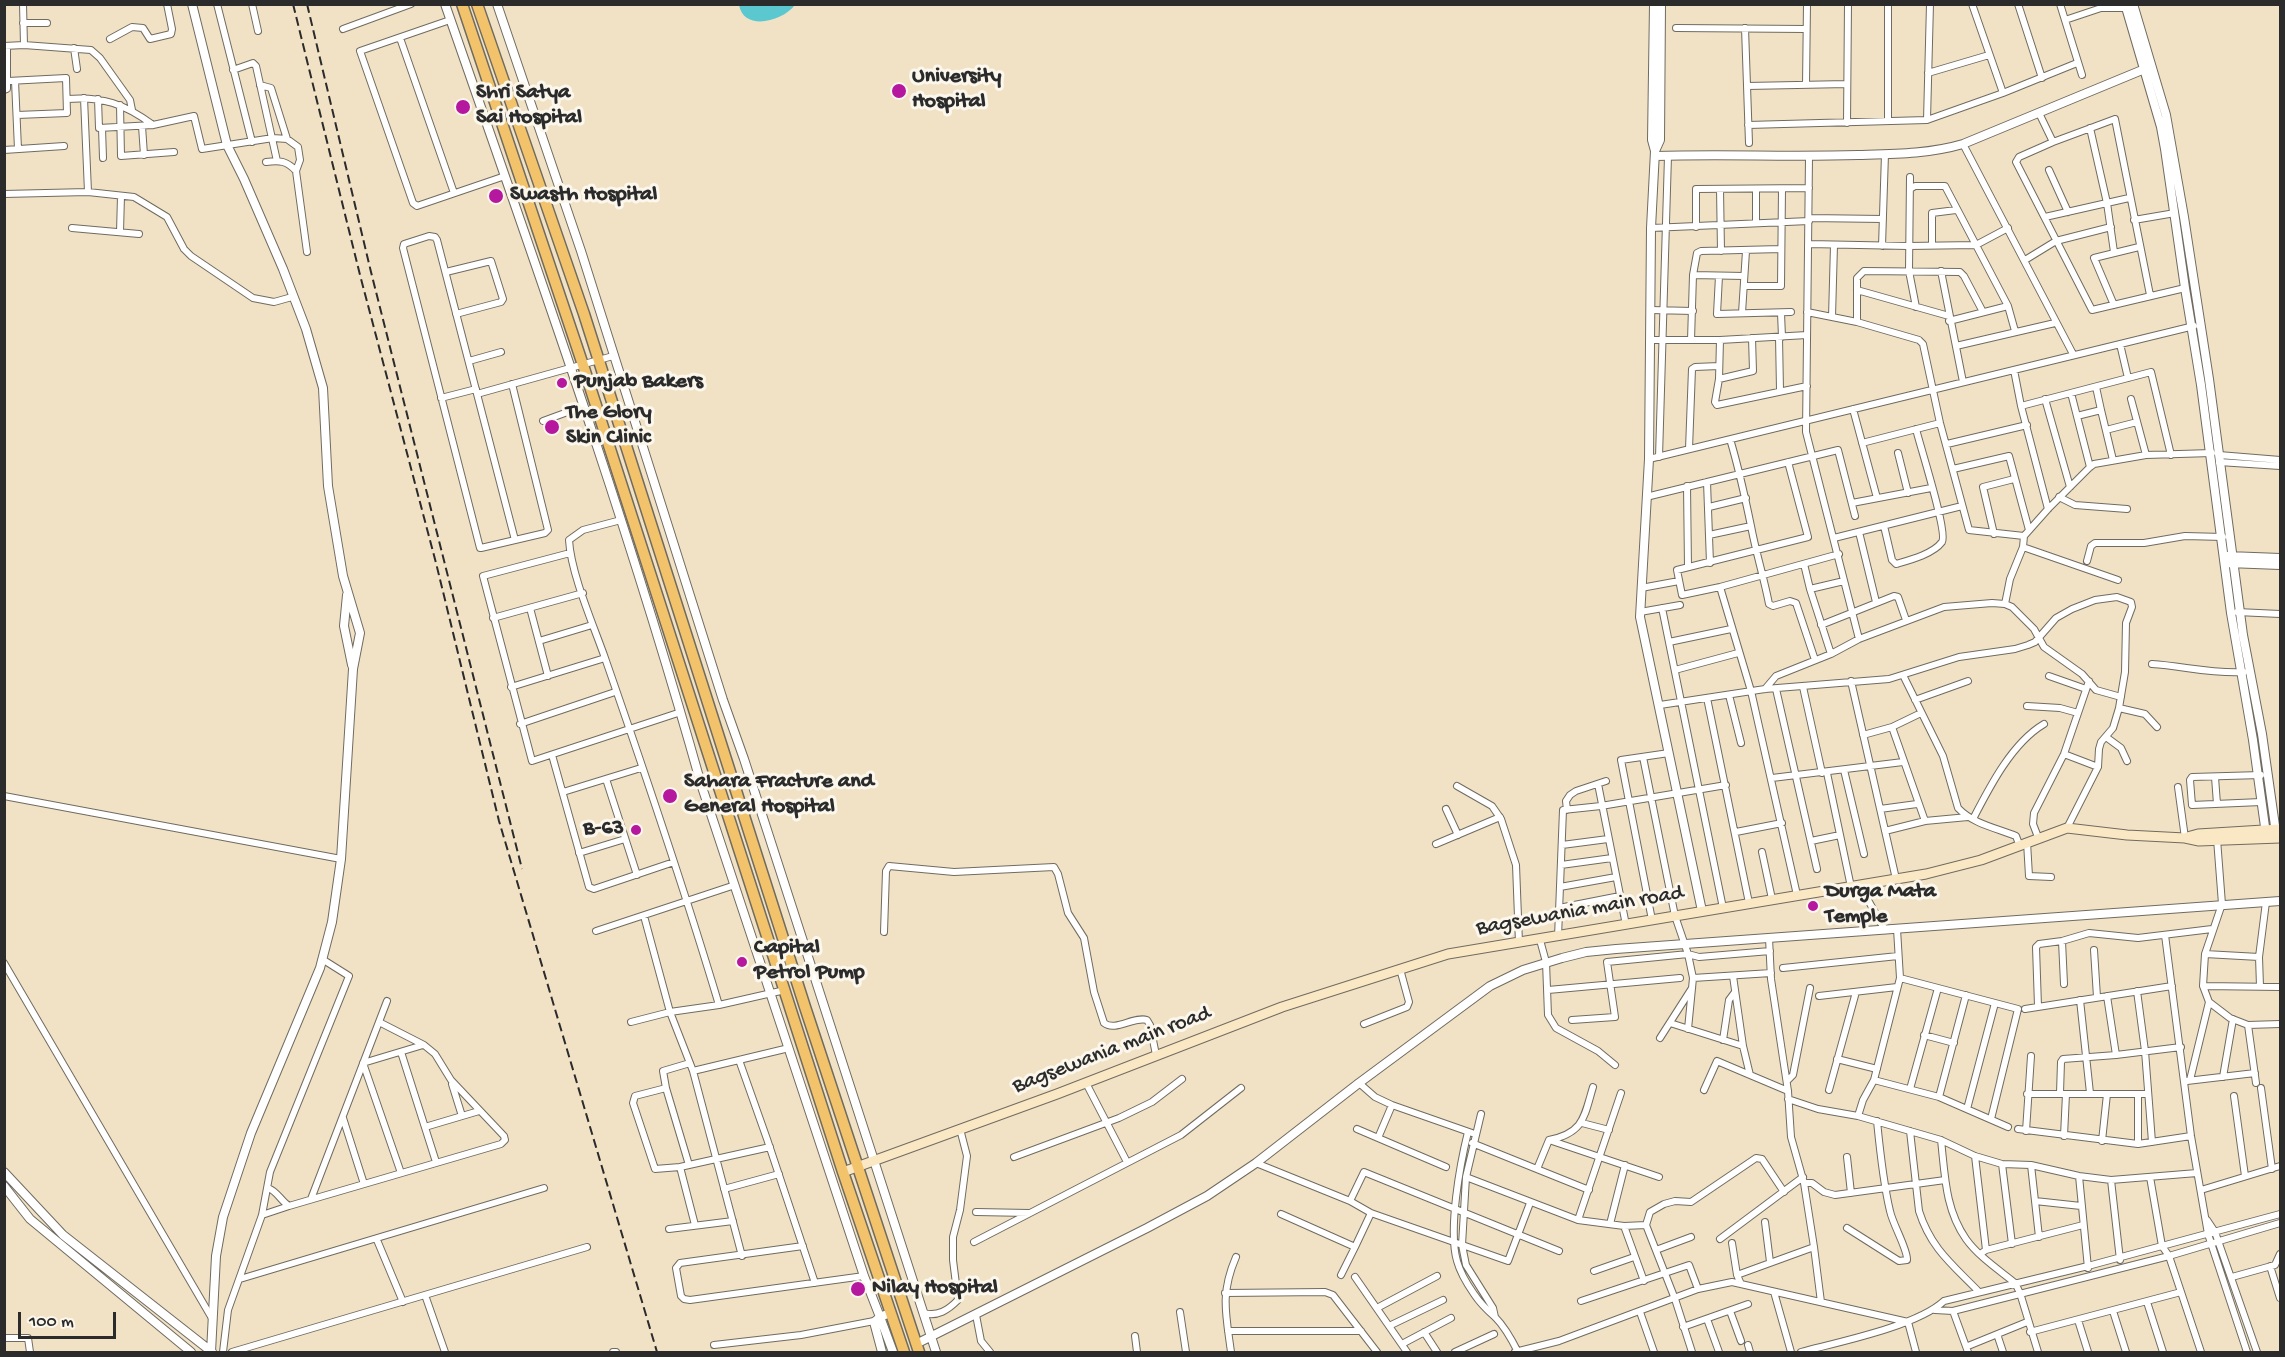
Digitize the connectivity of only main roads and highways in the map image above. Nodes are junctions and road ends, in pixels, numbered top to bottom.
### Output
1 (462, 4) edge
2 (477, 4) edge
3 (2274, 834) edge
4 (858, 1167) junction
5 (828, 1168) road end
6 (842, 1168) junction
7 (917, 1348) edge
8 (904, 1353) edge

1 - 6 main road
2 - 4 main road
3 - 4 main road, Bagsewania main road
4 - 6 main road, Bagsewania main road
4 - 7 main road
5 - 6 main road
6 - 8 main road

